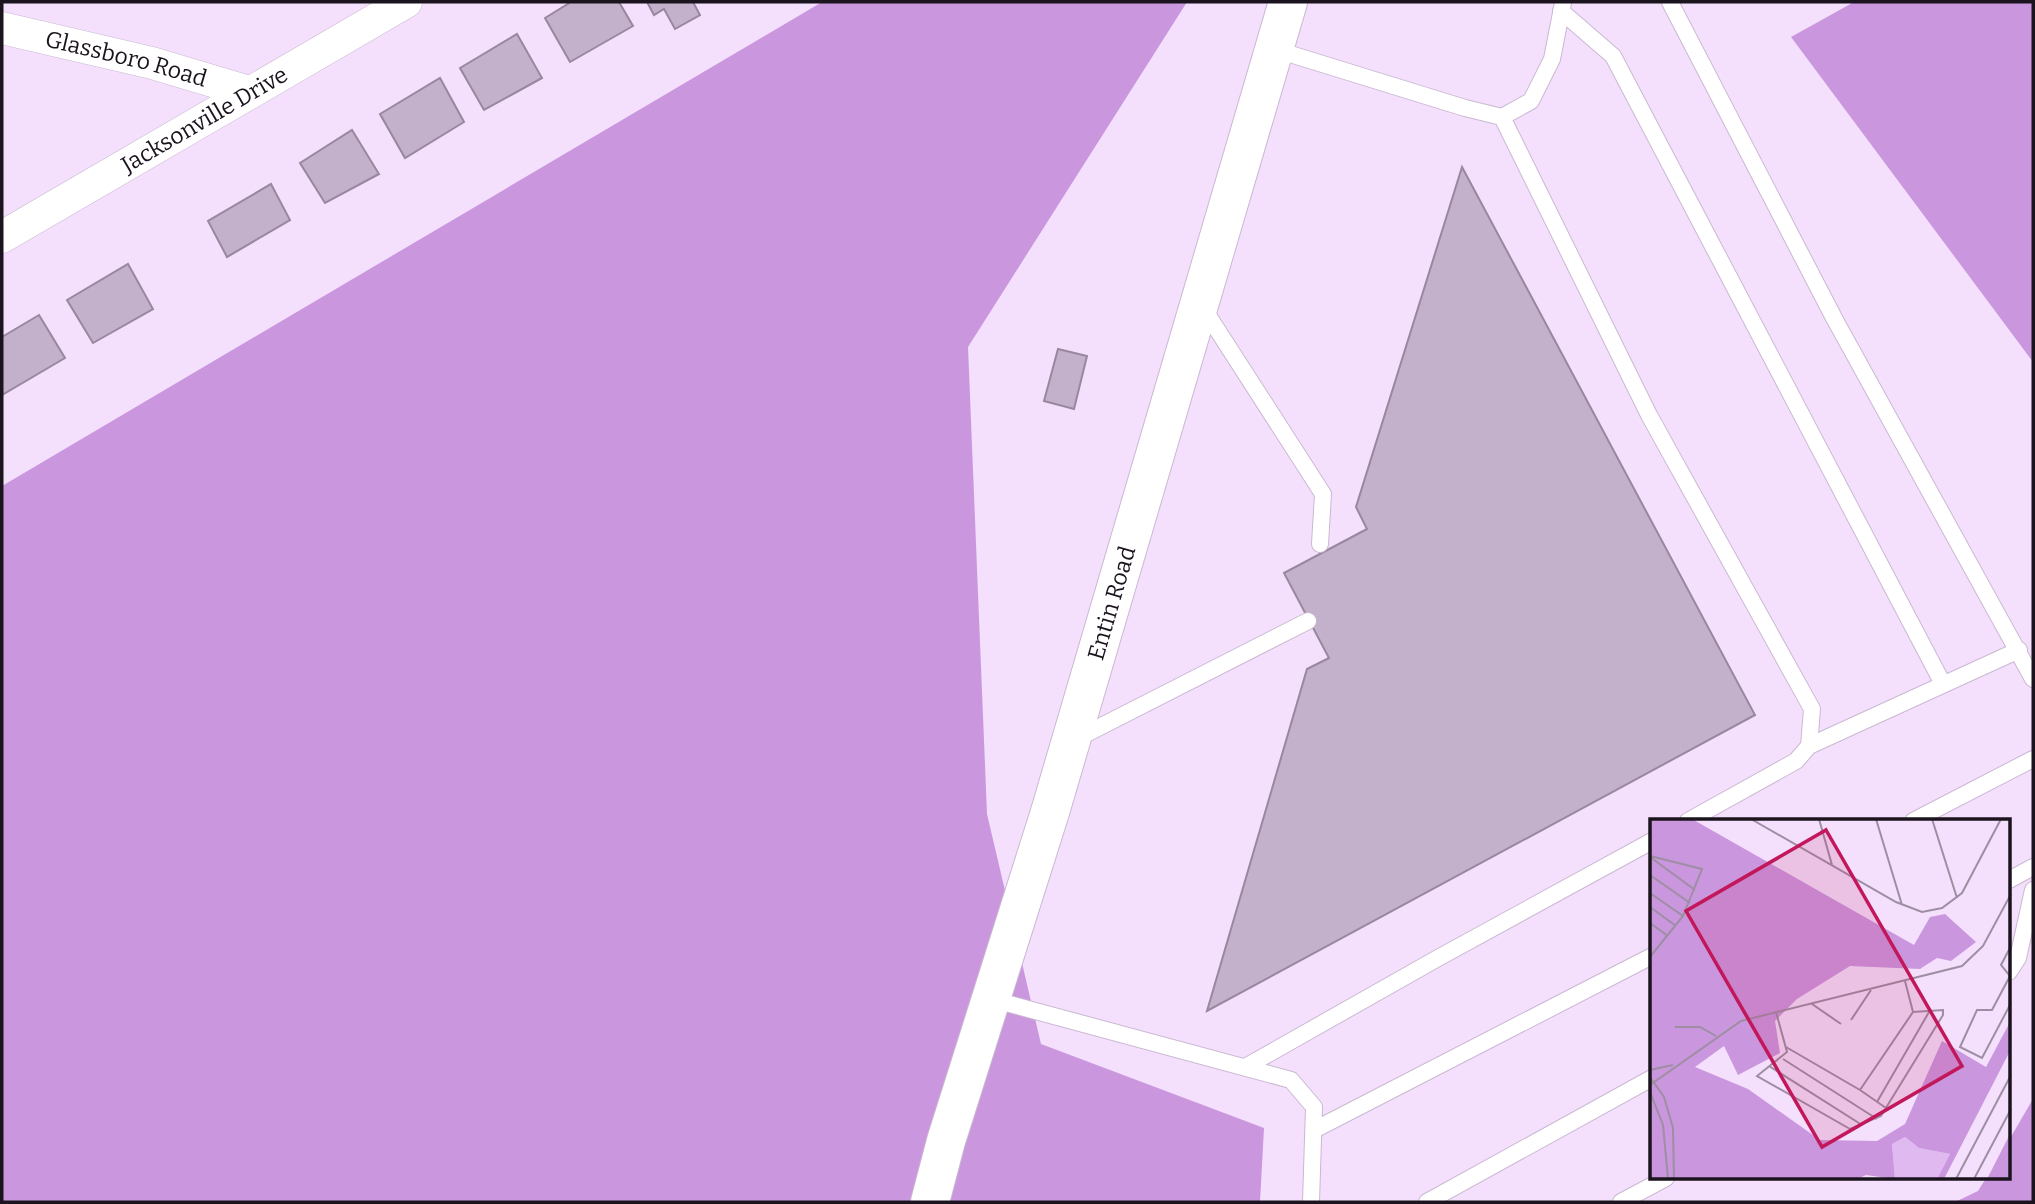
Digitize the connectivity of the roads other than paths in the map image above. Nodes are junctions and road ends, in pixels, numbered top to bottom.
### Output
1 (406, 2) edge
2 (1287, 2) edge
3 (1670, 2) edge
4 (1562, 6) edge
5 (2, 28) edge
6 (1274, 50) junction
7 (250, 92) junction
8 (1502, 117) junction
9 (2, 237) edge
10 (1199, 303) junction
11 (1320, 544) dead end
12 (1308, 621) dead end
13 (2019, 650) junction
14 (2033, 679) edge
15 (1943, 684) junction
16 (1071, 741) junction
17 (1809, 746) junction
18 (2033, 759) edge
19 (1692, 819) edge
20 (1917, 819) edge
21 (1650, 842) edge
22 (2033, 867) edge
23 (2010, 879) edge
24 (2033, 890) edge
25 (1650, 957) edge
26 (2010, 970) edge
27 (990, 999) junction
28 (1247, 1066) junction
29 (1650, 1079) edge
30 (1314, 1130) junction
31 (1662, 1180) edge
32 (930, 1202) edge
33 (1311, 1202) edge
34 (1427, 1202) edge
35 (1621, 1202) edge

1 - 7 street, Jacksonville Drive
2 - 6 street, Entin Road
3 - 13 lane
4 - 8 lane
4 - 15 lane
5 - 7 street, Glassboro Road
6 - 8 lane
6 - 10 street, Entin Road
7 - 9 street, Jacksonville Drive
8 - 17 lane
10 - 11 lane
10 - 16 street, Entin Road
12 - 16 lane
13 - 14 lane
13 - 15 lane
15 - 17 lane
16 - 27 street, Entin Road
17 - 19 lane
18 - 20 lane
21 - 28 lane
22 - 23 lane
24 - 26 lane
25 - 30 lane
27 - 28 lane
27 - 32 street, Entin Road
28 - 30 lane
29 - 34 lane
30 - 33 lane
31 - 35 lane

